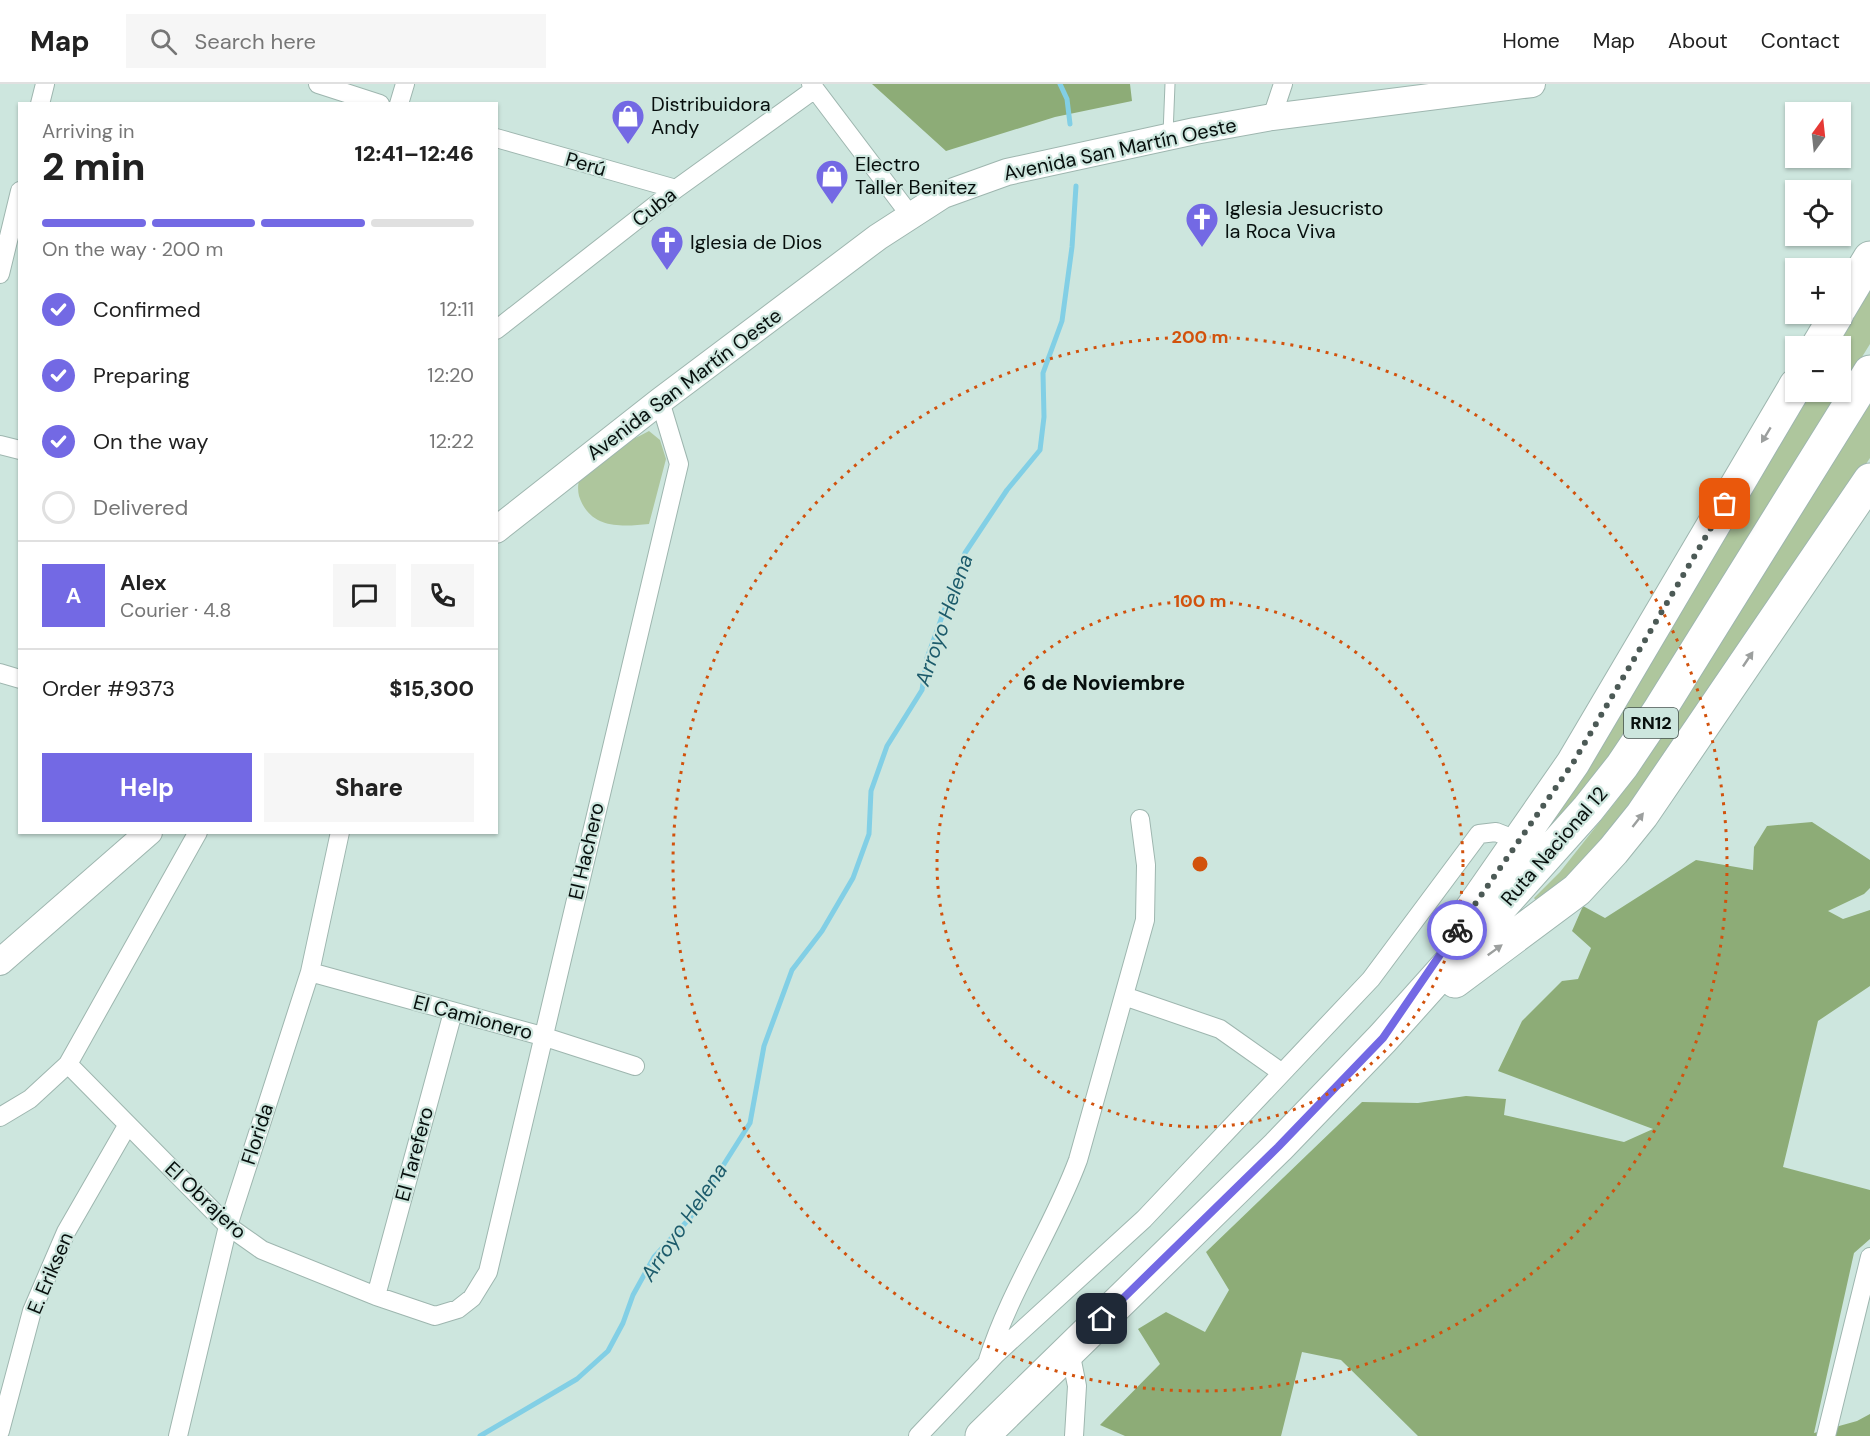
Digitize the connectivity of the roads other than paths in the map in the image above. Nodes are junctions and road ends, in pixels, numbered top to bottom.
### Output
1 (45, 84) edge
2 (318, 84) edge
3 (405, 84) edge
4 (1170, 84) edge
5 (1283, 84) edge
6 (1532, 84) edge
7 (813, 86) edge
8 (40, 102) edge
9 (374, 102) edge
10 (400, 102) edge
11 (1272, 117) junction
12 (1168, 136) junction
13 (498, 139) edge
14 (676, 189) junction
15 (18, 197) edge
16 (910, 215) junction
17 (11, 219) edge
18 (1870, 258) edge
19 (0, 274) edge
20 (1851, 290) edge
21 (498, 328) edge
22 (1870, 372) edge
23 (660, 401) junction
24 (1786, 402) edge
25 (0, 445) edge
26 (18, 450) edge
27 (1870, 480) edge
28 (498, 528) edge
29 (0, 673) edge
30 (18, 678) edge
31 (1140, 819) dead end
32 (147, 834) edge
33 (197, 834) edge
34 (340, 834) edge
35 (1519, 841) junction
36 (0, 962) edge
37 (310, 972) junction
38 (1124, 996) junction
39 (453, 1012) junction
40 (542, 1036) junction
41 (1383, 1038) junction
42 (68, 1064) junction
43 (635, 1065) dead end
44 (1281, 1072) junction
45 (0, 1117) edge
46 (128, 1126) junction
47 (228, 1226) junction
48 (1870, 1257) edge
49 (376, 1296) junction
50 (472, 1298) joint
51 (1070, 1351) junction
52 (987, 1364) junction
53 (0, 1431) edge
54 (178, 1436) edge
55 (918, 1436) edge
56 (982, 1436) edge
57 (1074, 1436) edge
58 (1826, 1436) edge

1 - 8 street
2 - 9 street
3 - 10 street
4 - 12 lane
5 - 11 street
6 - 11 main road, Avenida San Martín Oeste
7 - 14 street, Cuba
7 - 16 street
11 - 12 main road, Avenida San Martín Oeste
12 - 16 main road, Avenida San Martín Oeste
13 - 14 street, Perú
14 - 21 street, Cuba
15 - 17 street
16 - 23 main road, Avenida San Martín Oeste
17 - 19 street
18 - 20 highway
22 - 41 highway, Ruta Nacional 12 / RN12
23 - 28 main road, Avenida San Martín Oeste
23 - 40 street, El Hachero
24 -> 35 highway
25 - 26 street
41 -> 27 highway
29 - 30 street
31 - 38 street
32 - 36 main road
33 - 42 street
34 - 37 street, Florida
35 - 41 highway
35 - 44 street
37 - 39 street, El Camionero
37 - 47 street, Florida
38 - 44 street
38 - 52 street
39 - 40 street, El Camionero
39 - 49 street, El Tarefero
40 - 43 street, El Camionero
40 - 50 street, El Hachero
41 - 51 highway, Ruta Nacional 12 / RN12
42 - 45 street
42 - 46 street, El Obrajero
44 - 52 street
46 - 47 street, El Obrajero
46 - 53 street, E. Eriksen
47 - 49 street, El Obrajero
47 - 54 street, Florida
48 - 58 street
49 - 50 street, El Obrajero
51 - 56 highway, Ruta Nacional 12 / RN12
51 - 57 street
52 - 55 street

